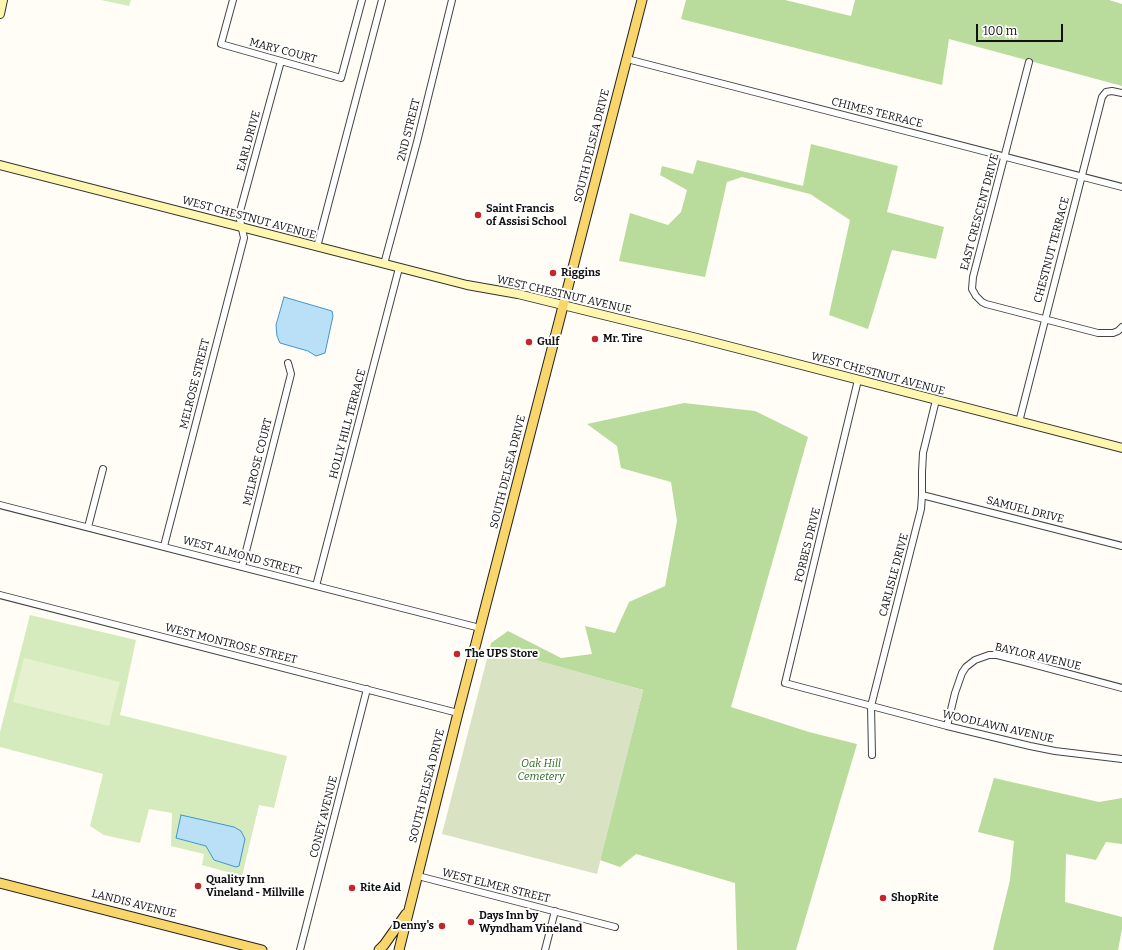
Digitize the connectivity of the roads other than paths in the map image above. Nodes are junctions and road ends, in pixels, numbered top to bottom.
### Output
1 (4, 0) edge
2 (233, 0) edge
3 (362, 0) edge
4 (382, 0) edge
5 (452, 0) edge
6 (642, 0) edge
7 (0, 14) edge
8 (627, 59) junction
9 (281, 61) junction
10 (1029, 62) dead end
11 (1122, 93) edge
12 (1004, 156) junction
13 (0, 165) edge
14 (1082, 176) junction
15 (1122, 187) edge
16 (242, 227) junction
17 (317, 247) junction
18 (384, 264) junction
19 (399, 268) junction
20 (563, 305) junction
21 (1044, 319) junction
22 (1122, 327) edge
23 (288, 363) dead end
24 (858, 380) junction
25 (936, 400) junction
26 (1019, 422) junction
27 (1122, 448) edge
28 (103, 469) dead end
29 (922, 495) junction
30 (0, 504) edge
31 (88, 527) junction
32 (164, 546) junction
33 (1122, 546) edge
34 (242, 567) junction
35 (316, 586) junction
36 (0, 595) edge
37 (480, 628) junction
38 (1122, 688) edge
39 (368, 689) junction
40 (816, 690) joint
41 (871, 706) junction
42 (458, 713) junction
43 (947, 726) junction
44 (872, 755) dead end
45 (1122, 759) edge
46 (418, 876) junction
47 (0, 883) edge
48 (409, 910) junction
49 (555, 912) junction
50 (615, 927) dead end
51 (262, 950) edge
52 (300, 950) edge
53 (379, 950) edge
54 (399, 950) edge
55 (545, 950) edge

1 - 7 street
2 - 9 street, MARY COURT
3 - 9 street, MARY COURT
4 - 17 street
5 - 18 street, 2ND STREET
6 - 8 main road, SOUTH DELSEA DRIVE
8 - 12 street, CHIMES TERRACE
8 - 20 main road, SOUTH DELSEA DRIVE
9 - 16 street, EARL DRIVE
10 - 12 street, EAST CRESCENT DRIVE
11 - 14 street, CHESTNUT TERRACE
12 - 14 street, CHIMES TERRACE
12 - 21 street, EAST CRESCENT DRIVE
13 - 16 street, WEST CHESTNUT AVENUE
14 - 15 street, CHIMES TERRACE
14 - 21 street, CHESTNUT TERRACE
16 - 17 street, WEST CHESTNUT AVENUE
16 - 32 street, MELROSE STREET
17 - 18 street, WEST CHESTNUT AVENUE
18 - 19 street, WEST CHESTNUT AVENUE
19 - 20 street, WEST CHESTNUT AVENUE
19 - 35 street, HOLLY HILL TERRACE
20 - 24 street, WEST CHESTNUT AVENUE
20 - 37 main road, SOUTH DELSEA DRIVE
21 - 22 street
21 - 26 street, CHESTNUT TERRACE
23 - 34 street, MELROSE COURT
24 - 25 street, WEST CHESTNUT AVENUE
24 - 40 street, FORBES DRIVE
25 - 26 street, WEST CHESTNUT AVENUE
25 - 29 street, CARLISLE DRIVE
26 - 27 street, WEST CHESTNUT AVENUE
28 - 31 street
29 - 33 street, SAMUEL DRIVE
29 - 41 street, CARLISLE DRIVE
30 - 31 street, WEST ALMOND STREET
31 - 32 street, WEST ALMOND STREET
32 - 34 street, WEST ALMOND STREET
34 - 35 street, WEST ALMOND STREET
35 - 37 street, WEST ALMOND STREET
36 - 39 street, WEST MONTROSE STREET
37 - 42 main road, SOUTH DELSEA DRIVE
38 - 43 street, BAYLOR AVENUE
39 - 42 street, WEST MONTROSE STREET
39 - 52 street, CONEY AVENUE
40 - 41 street, WOODLAWN AVENUE
41 - 43 street, WOODLAWN AVENUE
41 - 44 street, CARLISLE DRIVE
42 - 46 main road, SOUTH DELSEA DRIVE
43 - 45 street, WOODLAWN AVENUE
46 - 48 main road, SOUTH DELSEA DRIVE
46 - 49 street, WEST ELMER STREET
47 - 51 main road, LANDIS AVENUE
48 - 53 main road
48 - 54 main road, SOUTH DELSEA DRIVE
49 - 50 street, WEST ELMER STREET
49 - 55 street

